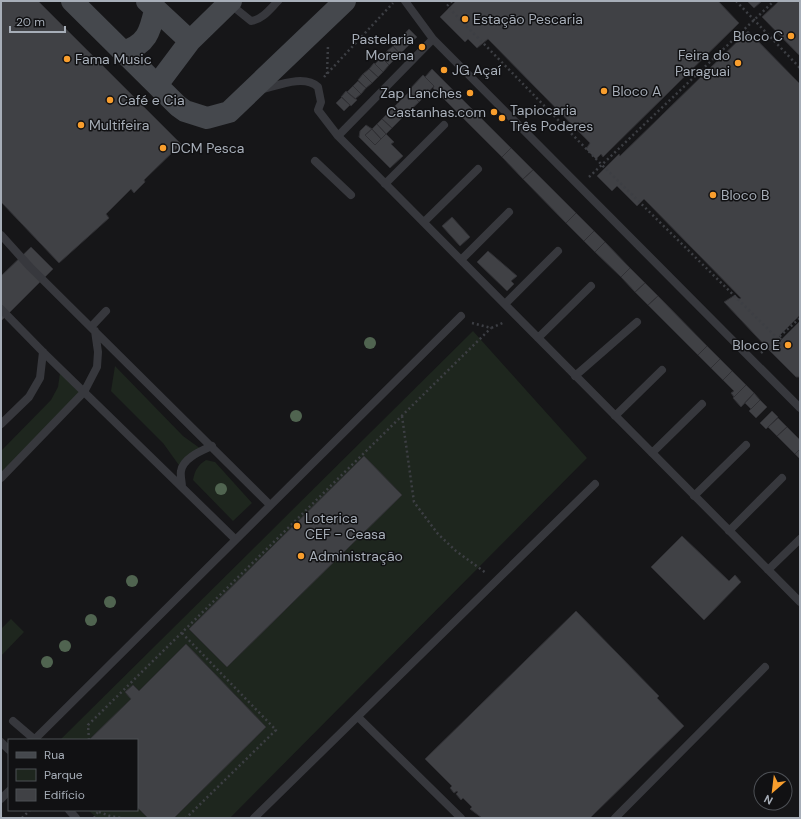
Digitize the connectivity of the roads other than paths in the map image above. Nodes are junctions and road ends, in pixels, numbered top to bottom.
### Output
1 (72, 1) edge
2 (278, 1) edge
3 (346, 1) edge
4 (405, 1) edge
5 (230, 2) edge
6 (151, 5) edge
7 (433, 39) junction
8 (190, 41) junction
9 (123, 52) junction
10 (158, 85) junction
11 (251, 92) junction
12 (444, 125) dead end
13 (338, 136) junction
14 (315, 161) dead end
15 (478, 169) dead end
16 (385, 184) junction
17 (351, 196) dead end
18 (510, 212) dead end
19 (424, 222) junction
20 (1, 235) edge
21 (558, 251) dead end
22 (461, 260) junction
23 (591, 286) dead end
24 (505, 304) junction
25 (1, 309) edge
26 (106, 311) dead end
27 (459, 318) road end
28 (637, 322) dead end
29 (93, 329) junction
30 (538, 338) junction
31 (43, 352) junction
32 (662, 370) dead end
33 (575, 376) junction
34 (84, 392) junction
35 (702, 404) dead end
36 (800, 408) edge
37 (615, 416) junction
38 (1, 424) edge
39 (746, 445) dead end
40 (212, 446) junction
41 (652, 453) junction
42 (1, 478) edge
43 (782, 478) dead end
44 (595, 484) dead end
45 (182, 487) junction
46 (694, 496) junction
47 (270, 505) junction
48 (729, 531) junction
49 (235, 539) junction
50 (800, 539) edge
51 (768, 570) junction
52 (800, 602) edge
53 (765, 667) dead end
54 (358, 717) junction
55 (13, 721) dead end
56 (34, 739) edge
57 (254, 818) edge
58 (461, 818) edge
59 (614, 818) edge

1 - 9 main road
2 - 5 lane
3 - 11 main road
4 - 7 lane
5 - 8 main road
6 - 8 main road
6 - 9 main road
7 - 13 lane
7 - 36 lane
8 - 10 main road
9 - 10 main road
10 - 11 main road
11 - 13 lane
12 - 16 lane
13 - 16 lane
14 - 17 lane
15 - 19 lane
16 - 19 lane
18 - 22 lane
19 - 22 lane
20 - 29 lane
21 - 24 lane
22 - 24 lane
23 - 30 lane
24 - 30 lane
25 - 31 lane
26 - 29 lane
27 - 47 lane
28 - 33 lane
29 - 34 lane
29 - 40 lane
30 - 33 lane
31 - 34 lane
31 - 38 lane
32 - 37 lane
33 - 37 lane
34 - 42 lane
34 - 45 lane
35 - 41 lane
37 - 41 lane
39 - 46 lane
40 - 45 lane
40 - 47 lane
41 - 46 lane
43 - 48 lane
44 - 54 lane
45 - 49 lane
46 - 48 lane
47 - 49 lane
48 - 51 lane
49 - 56 lane
50 - 51 lane
51 - 52 lane
53 - 59 lane
54 - 57 lane
54 - 58 lane
55 - 56 lane

